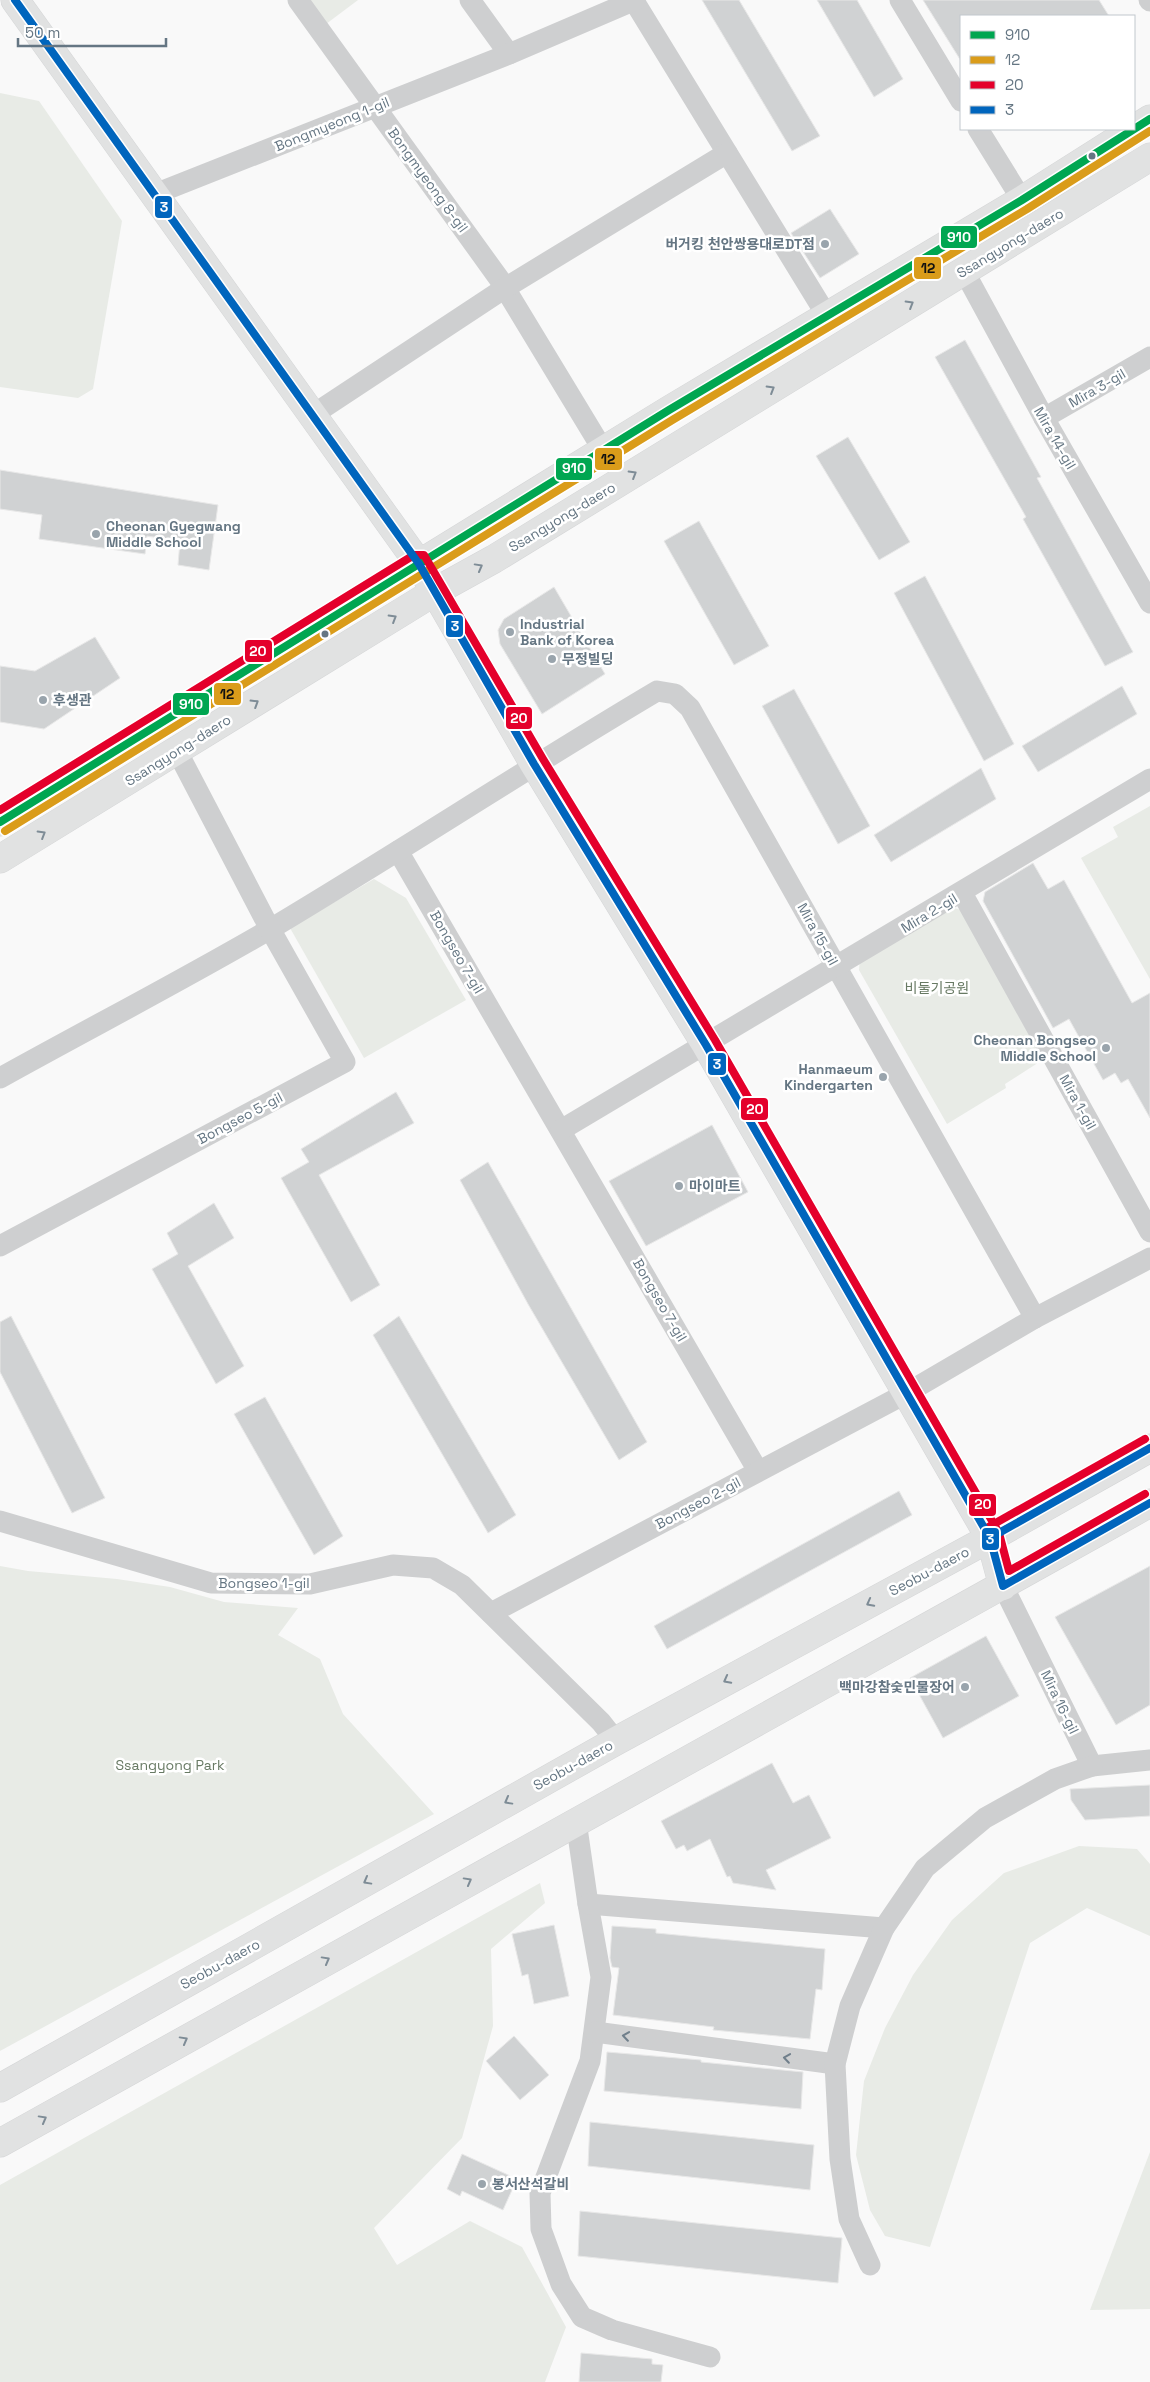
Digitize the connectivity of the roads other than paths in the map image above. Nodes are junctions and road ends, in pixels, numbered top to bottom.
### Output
1 (15, 0) edge
2 (298, 0) edge
3 (470, 0) edge
4 (900, 0) edge
5 (634, 1) edge
6 (509, 54) junction
7 (960, 99) edge
8 (375, 107) junction
9 (1150, 119) edge
10 (1135, 128) edge
11 (979, 130) edge
12 (1133, 130) edge
13 (727, 153) junction
14 (1150, 157) edge
15 (155, 194) junction
16 (1022, 200) junction
17 (964, 271) junction
18 (505, 288) junction
19 (827, 316) junction
20 (1150, 357) edge
21 (314, 414) junction
22 (1044, 418) junction
23 (603, 450) junction
24 (420, 564) junction
25 (436, 591) junction
26 (1150, 604) edge
27 (177, 752) junction
28 (534, 764) junction
29 (1150, 779) edge
30 (0, 822) edge
31 (398, 852) junction
32 (0, 860) edge
33 (962, 893) junction
34 (270, 929) junction
35 (837, 967) junction
36 (706, 1045) junction
37 (0, 1078) edge
38 (561, 1130) junction
39 (1150, 1232) edge
40 (0, 1246) edge
41 (1150, 1258) edge
42 (1035, 1318) junction
43 (905, 1394) junction
44 (1150, 1448) edge
45 (758, 1471) junction
46 (1150, 1503) edge
47 (0, 1521) edge
48 (990, 1538) junction
49 (1003, 1586) junction
50 (491, 1613) junction
51 (616, 1740) junction
52 (1150, 1760) edge
53 (1092, 1766) junction
54 (576, 1821) junction
55 (588, 1904) junction
56 (884, 1928) junction
57 (595, 2032) junction
58 (835, 2064) junction
59 (0, 2088) edge
60 (0, 2143) edge
61 (870, 2265) dead end
62 (710, 2357) dead end

1 - 15 main road
2 - 8 street, Bongmyeong 8-gil
3 - 6 street
4 - 7 street
5 - 6 street, Bongmyeong 1-gil
5 - 13 street
6 - 8 street, Bongmyeong 1-gil
8 - 15 street, Bongmyeong 1-gil
8 - 18 street, Bongmyeong 8-gil
9 - 10 main road
11 - 16 street
12 - 16 main road
13 - 18 street
13 - 19 street
14 - 17 main road, Ssangyong-daero
15 - 21 main road
16 - 19 main road
17 - 22 street, Mira 14-gil
25 -> 17 main road, Ssangyong-daero
18 - 21 street
18 - 23 street, Bongmyeong 8-gil
19 - 23 main road
20 - 22 street, Mira 3-gil
21 - 24 main road
22 - 26 street, Mira 14-gil
23 - 24 main road
24 - 25 main road
24 - 30 main road
27 -> 25 main road, Ssangyong-daero
25 - 28 main road
32 -> 27 main road, Ssangyong-daero
27 - 34 street, Bongseo 5-gil
28 - 31 street
28 - 35 street, Mira 15-gil
28 - 36 main road
29 - 33 street, Mira 2-gil
31 - 34 street
31 - 38 street, Bongseo 7-gil
33 - 35 street, Mira 2-gil
33 - 39 street, Mira 1-gil
34 - 37 street
34 - 40 street, Bongseo 5-gil
35 - 36 street, Mira 2-gil
35 - 42 street, Mira 15-gil
36 - 38 street
36 - 43 main road
38 - 45 street, Bongseo 7-gil
41 - 42 street
42 - 43 street
43 - 45 street, Bongseo 2-gil
43 - 48 main road
44 - 48 main road, Seobu-daero
45 - 50 street, Bongseo 2-gil
46 - 49 main road
47 - 50 street, Bongseo 1-gil
48 - 49 main road
48 -> 51 main road, Seobu-daero
49 - 53 street, Mira 16-gil
49 - 54 main road
50 - 51 street, Bongseo 1-gil
51 -> 59 main road, Seobu-daero
52 - 53 street
53 - 56 street
54 - 55 street
60 -> 54 main road
55 - 56 street
55 - 57 street
56 - 58 street
58 -> 57 street
57 - 62 street
58 - 61 street

